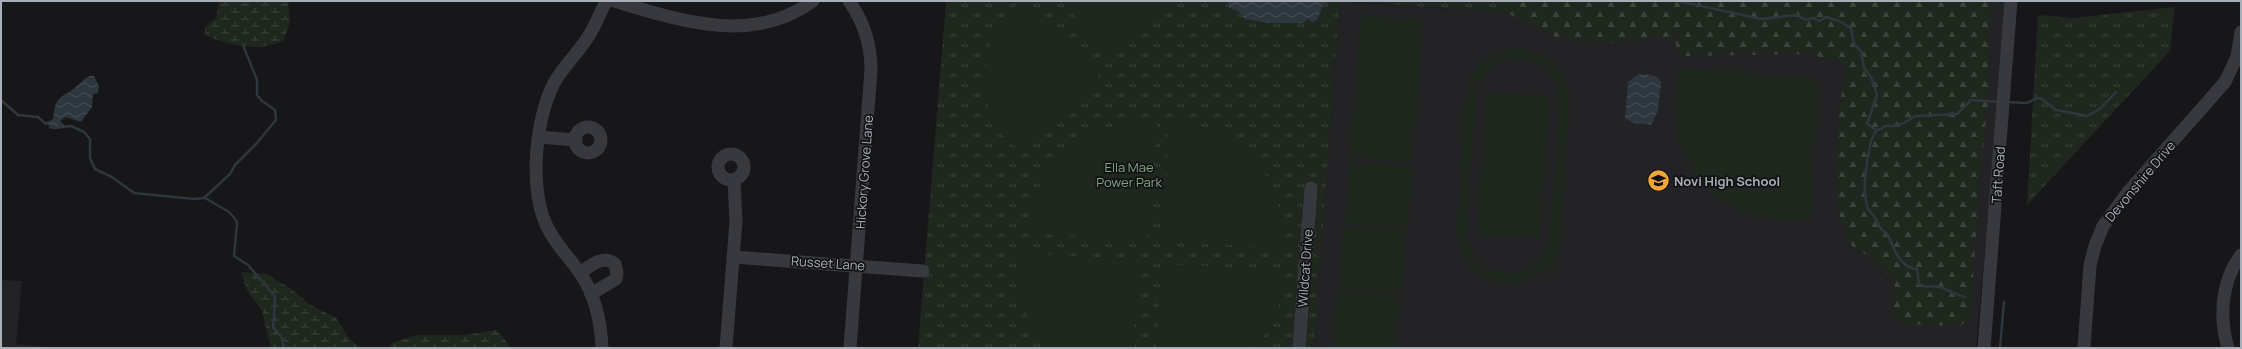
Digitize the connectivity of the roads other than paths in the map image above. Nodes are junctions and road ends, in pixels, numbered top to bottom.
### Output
1 (606, 1) edge
2 (614, 1) edge
3 (813, 1) edge
4 (849, 1) edge
5 (2011, 1) edge
6 (2241, 32) edge
7 (539, 137) junction
8 (576, 140) dead end
9 (734, 180) dead end
10 (1311, 188) dead end
11 (2241, 255) edge
12 (733, 257) junction
13 (857, 265) junction
14 (923, 271) dead end
15 (580, 273) junction
16 (591, 294) junction
17 (602, 348) edge
18 (726, 348) edge
19 (850, 348) edge
20 (1300, 348) edge
21 (1984, 348) edge
22 (2084, 348) edge
23 (2228, 348) edge

1 - 7 street
2 - 3 street
4 - 13 street, Hickory Grove Lane
5 - 21 street, Taft Road
6 - 22 street, Devonshire Drive
7 - 8 street
7 - 15 street
9 - 12 street
10 - 20 street, Wildcat Drive
11 - 23 street
12 - 13 street, Russet Lane
12 - 18 street
13 - 14 street, Russet Lane
13 - 19 street, Hickory Grove Lane
15 - 16 street
15 - 16 street
16 - 17 street

